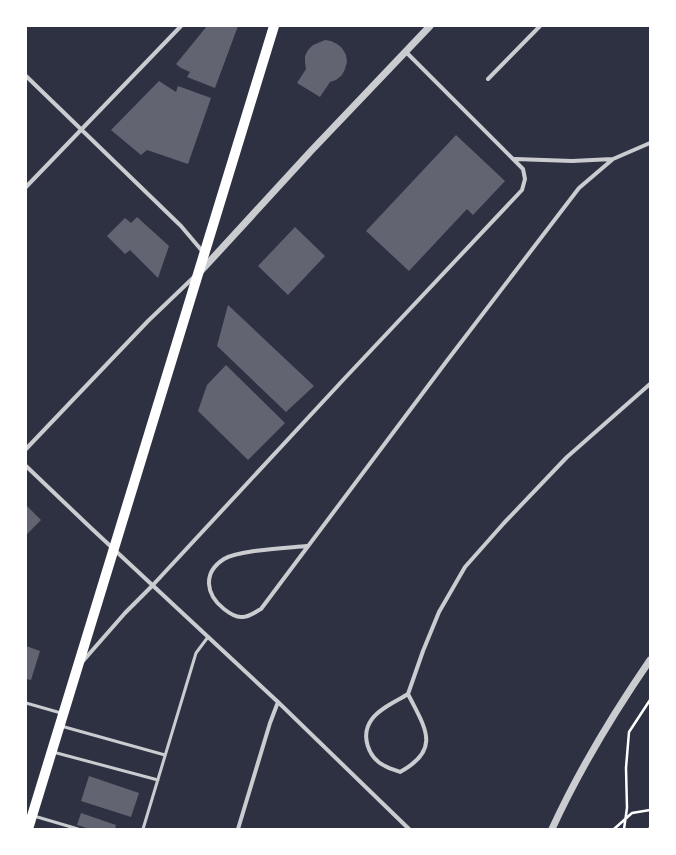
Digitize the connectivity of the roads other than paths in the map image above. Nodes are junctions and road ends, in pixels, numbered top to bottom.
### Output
1 (182, 26) edge
2 (274, 26) edge
3 (430, 26) edge
4 (540, 26) edge
5 (406, 51) junction
6 (26, 76) edge
7 (488, 79) dead end
8 (82, 130) junction
9 (650, 143) edge
10 (516, 159) junction
11 (613, 159) junction
12 (26, 187) edge
13 (204, 254) junction
14 (198, 273) junction
15 (650, 384) edge
16 (26, 449) edge
17 (26, 466) edge
18 (307, 546) junction
19 (113, 548) junction
20 (152, 586) junction
21 (208, 637) junction
22 (650, 660) edge
23 (78, 666) junction
24 (408, 694) junction
25 (278, 702) junction
26 (26, 703) edge
27 (64, 713) junction
28 (60, 726) junction
29 (52, 752) junction
30 (165, 755) junction
31 (158, 780) junction
32 (32, 816) junction
33 (28, 829) edge
34 (78, 829) edge
35 (144, 829) edge
36 (238, 829) edge
37 (410, 829) edge
38 (552, 829) edge

1 - 8 street
2 - 13 main road
3 - 5 street
4 - 7 street
5 - 10 street
5 - 14 street
6 - 8 street
8 - 12 street
8 - 13 street
9 - 11 street
10 - 11 street
10 - 20 street
11 - 18 street
13 - 14 main road
14 - 16 street
14 - 19 main road
15 - 24 street
17 - 19 street
18 - 18 street
19 - 20 street
19 - 23 main road
20 - 21 street
20 - 23 street
21 - 25 street
21 - 30 lane
22 - 38 street
23 - 27 main road
24 - 24 street
25 - 36 street
25 - 37 street
26 - 27 lane
27 - 28 main road
28 - 29 main road
28 - 30 lane
29 - 31 lane
29 - 32 main road
30 - 31 lane
31 - 35 lane
32 - 33 main road
32 - 34 lane

